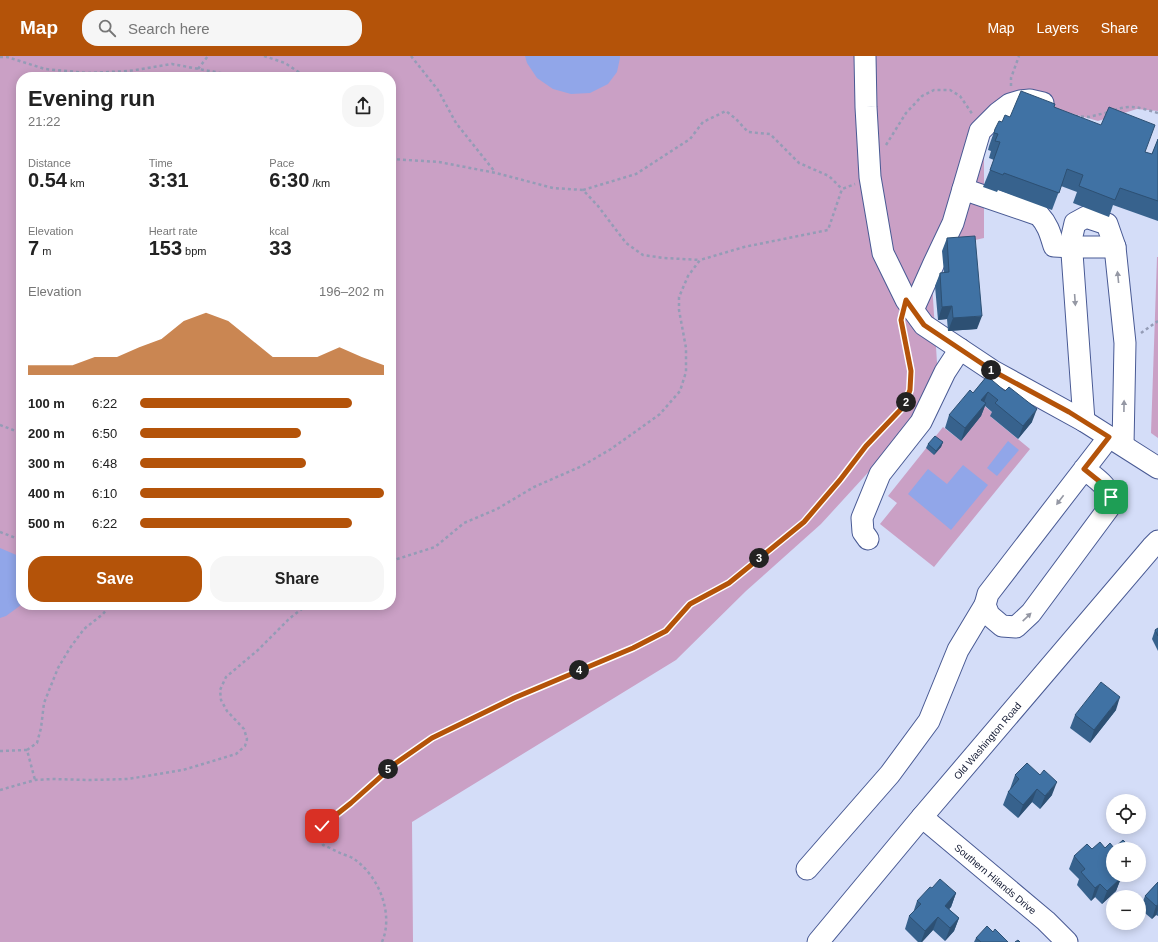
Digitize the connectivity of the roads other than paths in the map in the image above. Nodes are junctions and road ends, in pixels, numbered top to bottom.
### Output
1 (865, 56) edge
2 (1071, 116) edge
3 (963, 189) junction
4 (1072, 247) junction
5 (1115, 247) junction
6 (910, 305) junction
7 (960, 349) junction
8 (1084, 421) junction
9 (1116, 441) junction
10 (1158, 468) edge
11 (1084, 469) junction
12 (868, 539) dead end
13 (1158, 541) edge
14 (985, 604) junction
15 (922, 817) junction
16 (807, 869) dead end
17 (818, 942) edge
18 (1067, 942) edge

1 - 6 street
2 - 3 street
3 - 4 street
3 - 6 street
4 - 5 street
4 - 5 street
4 -> 8 street
9 -> 5 street
6 - 7 street
7 - 8 street
7 - 12 street
8 - 9 street
9 - 10 street
9 - 11 street
11 -> 14 street
14 -> 11 street
13 - 15 street, Old Washington Road
14 - 16 street
15 - 17 street, Old Washington Road
15 - 18 street, Southern Hilands Drive

